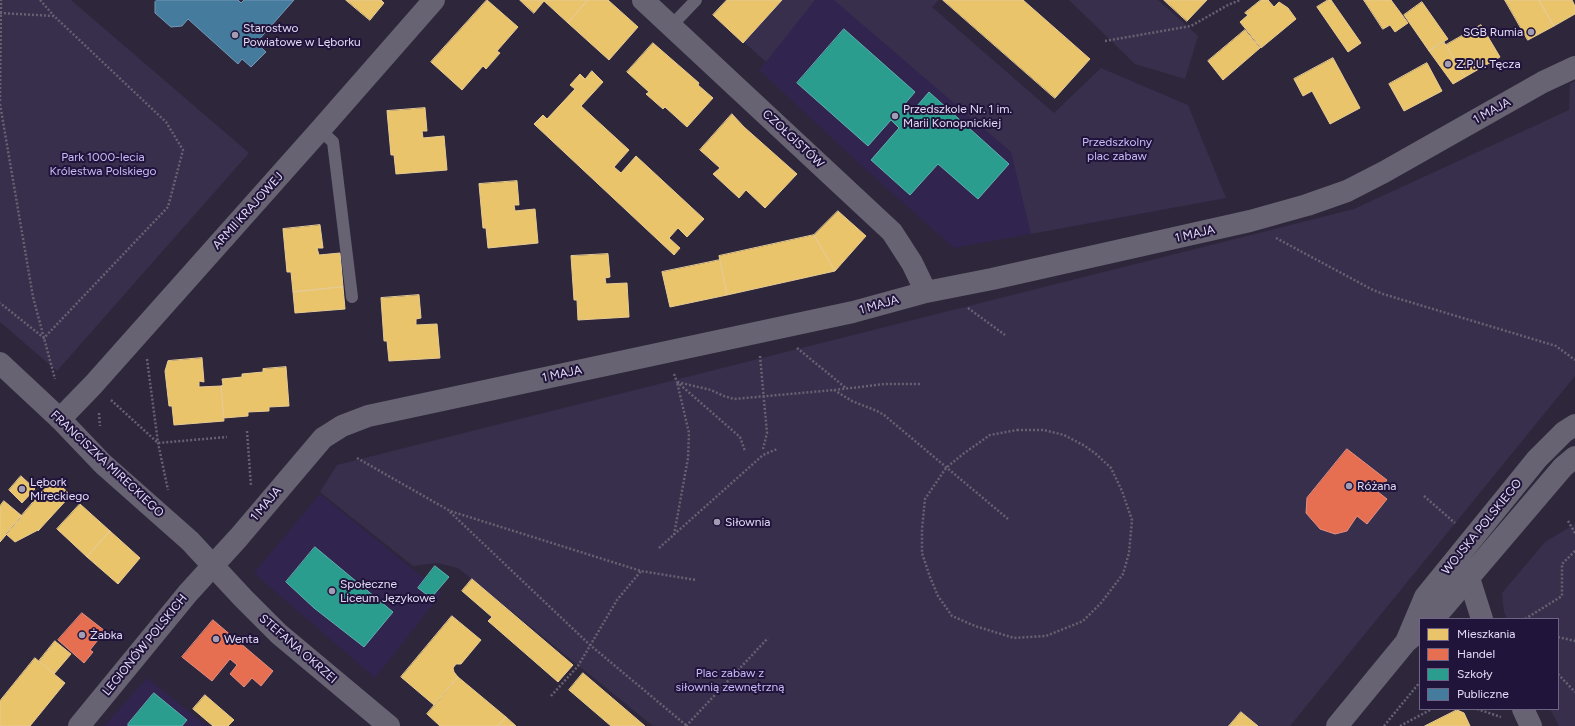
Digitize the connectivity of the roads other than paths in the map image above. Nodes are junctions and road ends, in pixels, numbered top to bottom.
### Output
1 (434, 0) edge
2 (642, 0) edge
3 (696, 0) edge
4 (670, 26) junction
5 (1575, 67) edge
6 (320, 130) junction
7 (926, 292) junction
8 (352, 297) dead end
9 (0, 363) edge
10 (60, 419) junction
11 (1575, 425) edge
12 (1575, 457) edge
13 (212, 566) junction
14 (1469, 578) junction
15 (1433, 618) edge
16 (1482, 618) edge
17 (1413, 636) edge
18 (1523, 710) edge
19 (79, 726) edge
20 (389, 726) edge
21 (1337, 726) edge
22 (1530, 726) edge

1 - 6 street, ARMII KRAJOWEJ
2 - 4 street, CZOŁGISTÓW
3 - 4 lane
4 - 7 street, CZOŁGISTÓW
5 - 7 street, 1 MAJA
6 - 8 lane
6 - 10 street, ARMII KRAJOWEJ
7 - 13 street, 1 MAJA
9 - 10 street, FRANCISZKA MIRECKIEGO
10 - 13 street, FRANCISZKA MIRECKIEGO
11 - 17 street, WOJSKA POLSKIEGO
12 - 14 street, WOJSKA POLSKIEGO
13 - 19 street, LEGIONÓW POLSKICH
13 - 20 street, STEFANA OKRZEI
14 - 15 street, WOJSKA POLSKIEGO
14 - 16 street
17 - 21 street, WOJSKA POLSKIEGO
18 - 22 street

